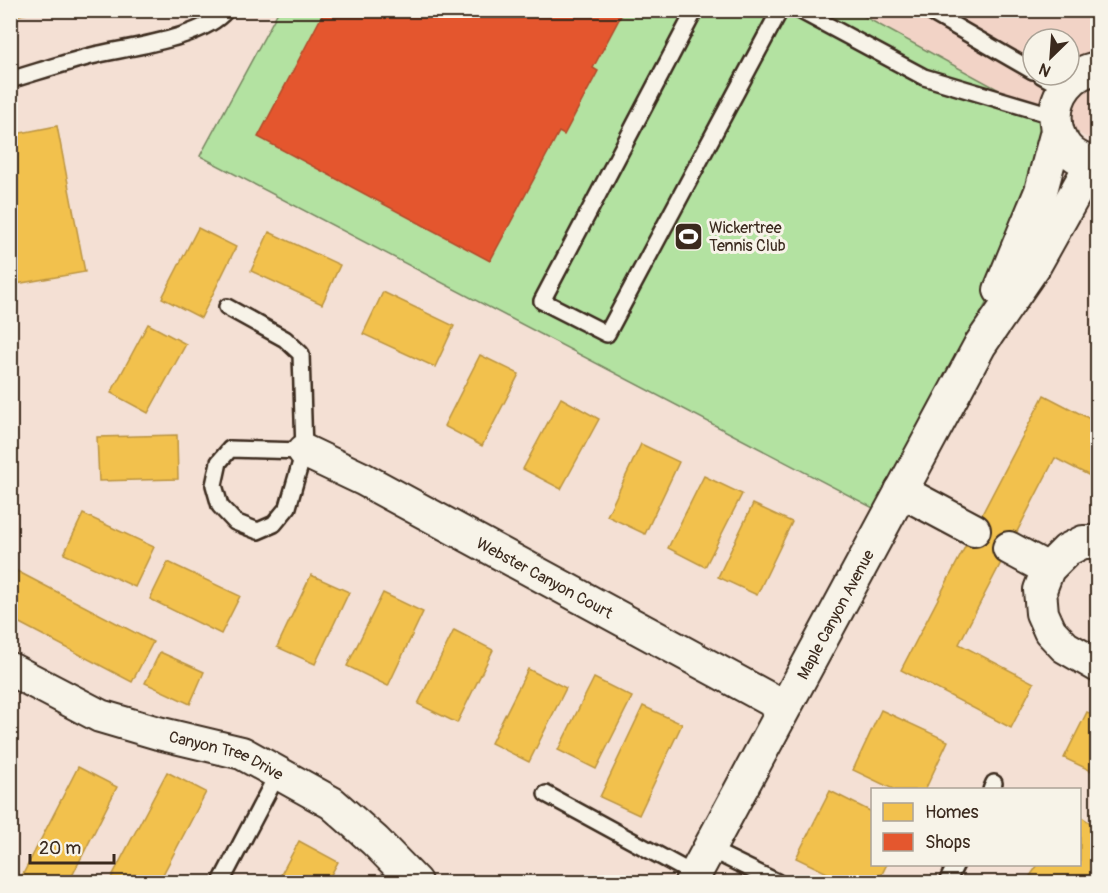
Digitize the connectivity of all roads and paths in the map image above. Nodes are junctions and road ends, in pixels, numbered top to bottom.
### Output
1 (226, 10) edge
2 (695, 10) edge
3 (780, 10) edge
4 (799, 10) edge
5 (927, 10) edge
6 (1021, 64) edge
7 (1098, 68) edge
8 (10, 80) edge
9 (1054, 103) edge
10 (1098, 163) edge
11 (1098, 170) edge
12 (227, 307) dead end
13 (980, 345) junction
14 (304, 451) junction
15 (901, 491) junction
16 (974, 530) dead end
17 (1098, 542) edge
18 (1009, 548) dead end
19 (1047, 569) junction
20 (1098, 666) edge
21 (10, 669) edge
22 (784, 707) junction
23 (279, 773) junction
24 (546, 794) dead end
25 (955, 866) edge
26 (698, 869) edge
27 (220, 882) edge
28 (415, 882) edge
29 (777, 882) edge
30 (947, 882) edge

1 - 8 lane
2 - 3 lane
4 - 9 lane
5 - 6 lane
7 - 9 street
9 - 10 street
9 - 13 street, Maple Canyon Avenue
11 - 13 street, Maple Canyon Avenue
12 - 14 lane
13 - 15 street, Maple Canyon Avenue
14 - 14 lane
14 - 22 street, Webster Canyon Court
15 - 16 street
15 - 22 street, Maple Canyon Avenue
17 - 19 street
18 - 19 street
19 - 20 street
21 - 23 street, Canyon Tree Drive
22 - 26 street, Maple Canyon Avenue
23 - 27 lane
23 - 28 street, Canyon Tree Drive
24 - 26 lane
25 - 30 lane
26 - 29 lane

